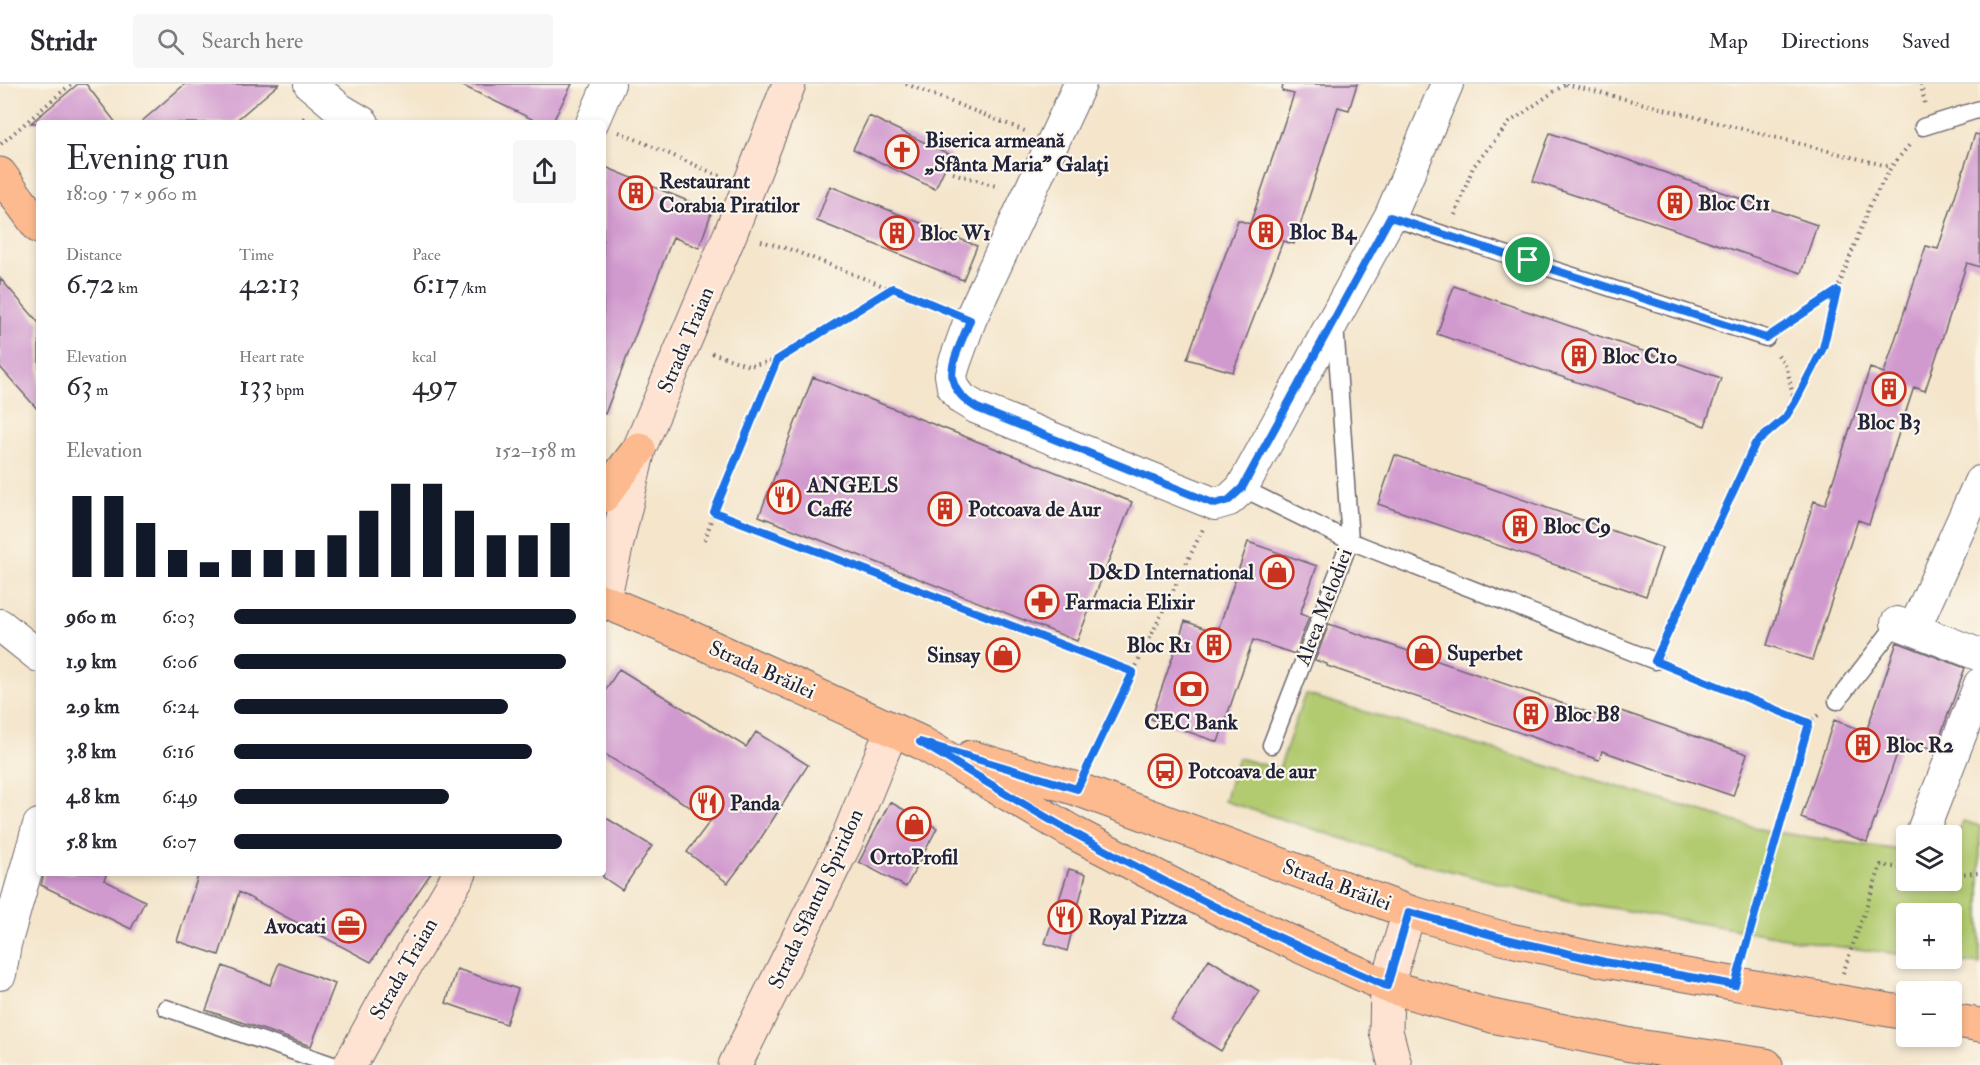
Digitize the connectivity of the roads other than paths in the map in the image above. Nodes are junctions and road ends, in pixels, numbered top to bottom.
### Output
1 (310, 84) edge
2 (609, 84) edge
3 (789, 84) edge
4 (1080, 84) edge
5 (1448, 84) edge
6 (1980, 109) edge
7 (358, 120) edge
8 (603, 120) edge
9 (1923, 127) road end
10 (2, 183) edge
11 (1390, 217) junction
12 (36, 223) edge
13 (1335, 321) junction
14 (1766, 338) road end
15 (639, 449) junction
16 (1980, 482) edge
17 (1242, 488) junction
18 (606, 492) edge
19 (1350, 541) junction
20 (606, 588) edge
21 (606, 602) edge
22 (0, 625) edge
23 (1906, 626) junction
24 (36, 654) edge
25 (1980, 655) edge
26 (1655, 661) road end
27 (1980, 684) edge
28 (1837, 701) road end
29 (906, 735) junction
30 (1271, 746) dead end
31 (1925, 825) edge
32 (36, 836) edge
33 (458, 876) edge
34 (1409, 912) junction
35 (0, 974) edge
36 (1387, 986) junction
37 (166, 1008) dead end
38 (1896, 1011) edge
39 (1962, 1022) edge
40 (1980, 1025) edge
41 (1394, 1064) edge
42 (333, 1065) edge
43 (350, 1065) edge
44 (735, 1065) edge
45 (1766, 1065) edge

1 - 7 street
2 - 8 street
3 - 15 main road, Strada Traian
4 - 17 street
5 - 11 street
6 - 9 lane
10 - 12 main road
11 - 13 street
11 - 14 lane
13 - 17 street
13 - 19 lane, Aleea Melodiei
15 - 18 main road
15 - 20 main road, Strada Traian
16 - 23 street
17 - 19 lane
19 - 26 lane
19 - 30 lane, Aleea Melodiei
21 - 29 main road, Strada Brăilei
22 - 24 street
23 - 25 street
23 - 28 lane
27 - 31 street
29 - 34 main road, Strada Brăilei
29 - 36 main road, Strada Brăilei
29 - 44 main road, Strada Sfântul Spiridon
32 - 35 street
33 - 43 main road, Strada Traian
34 - 36 main road
34 - 38 main road, Strada Brăilei
36 - 41 main road
36 - 45 main road, Strada Brăilei
37 - 42 lane
39 - 40 main road

